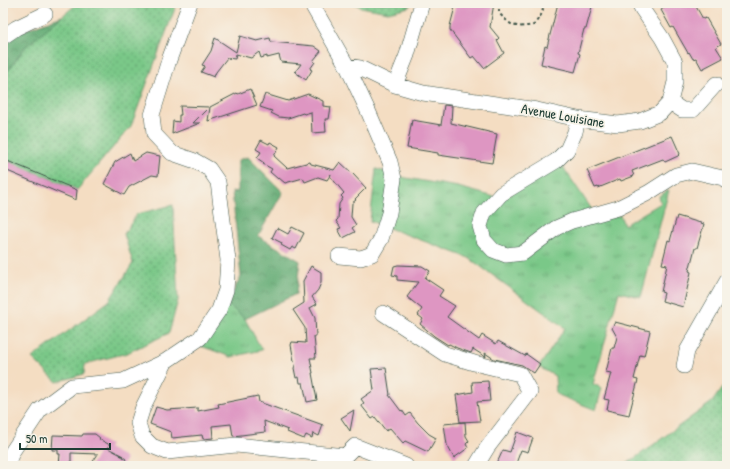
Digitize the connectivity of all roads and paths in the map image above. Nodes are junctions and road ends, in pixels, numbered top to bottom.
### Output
1 (190, 3) edge
2 (311, 3) edge
3 (422, 3) edge
4 (499, 3) edge
5 (545, 3) edge
6 (639, 3) edge
7 (45, 14) dead end
8 (3, 37) edge
9 (346, 66) junction
10 (716, 84) dead end
11 (395, 85) junction
12 (670, 102) junction
13 (578, 119) junction
14 (727, 181) edge
15 (339, 256) dead end
16 (727, 281) edge
17 (383, 313) dead end
18 (166, 361) junction
19 (684, 366) dead end
20 (341, 461) edge
21 (7, 466) edge
22 (406, 466) edge
23 (476, 466) edge

1 - 18 street
2 - 9 street
3 - 11 street
4 - 5 path
6 - 12 street
7 - 8 street
9 - 11 street, Avenue Louisiane
9 - 15 street
10 - 12 street
11 - 13 street, Avenue Louisiane
12 - 13 street, Avenue Louisiane
13 - 14 street
16 - 19 street
17 - 23 street
18 - 20 street
18 - 21 street
20 - 22 street

